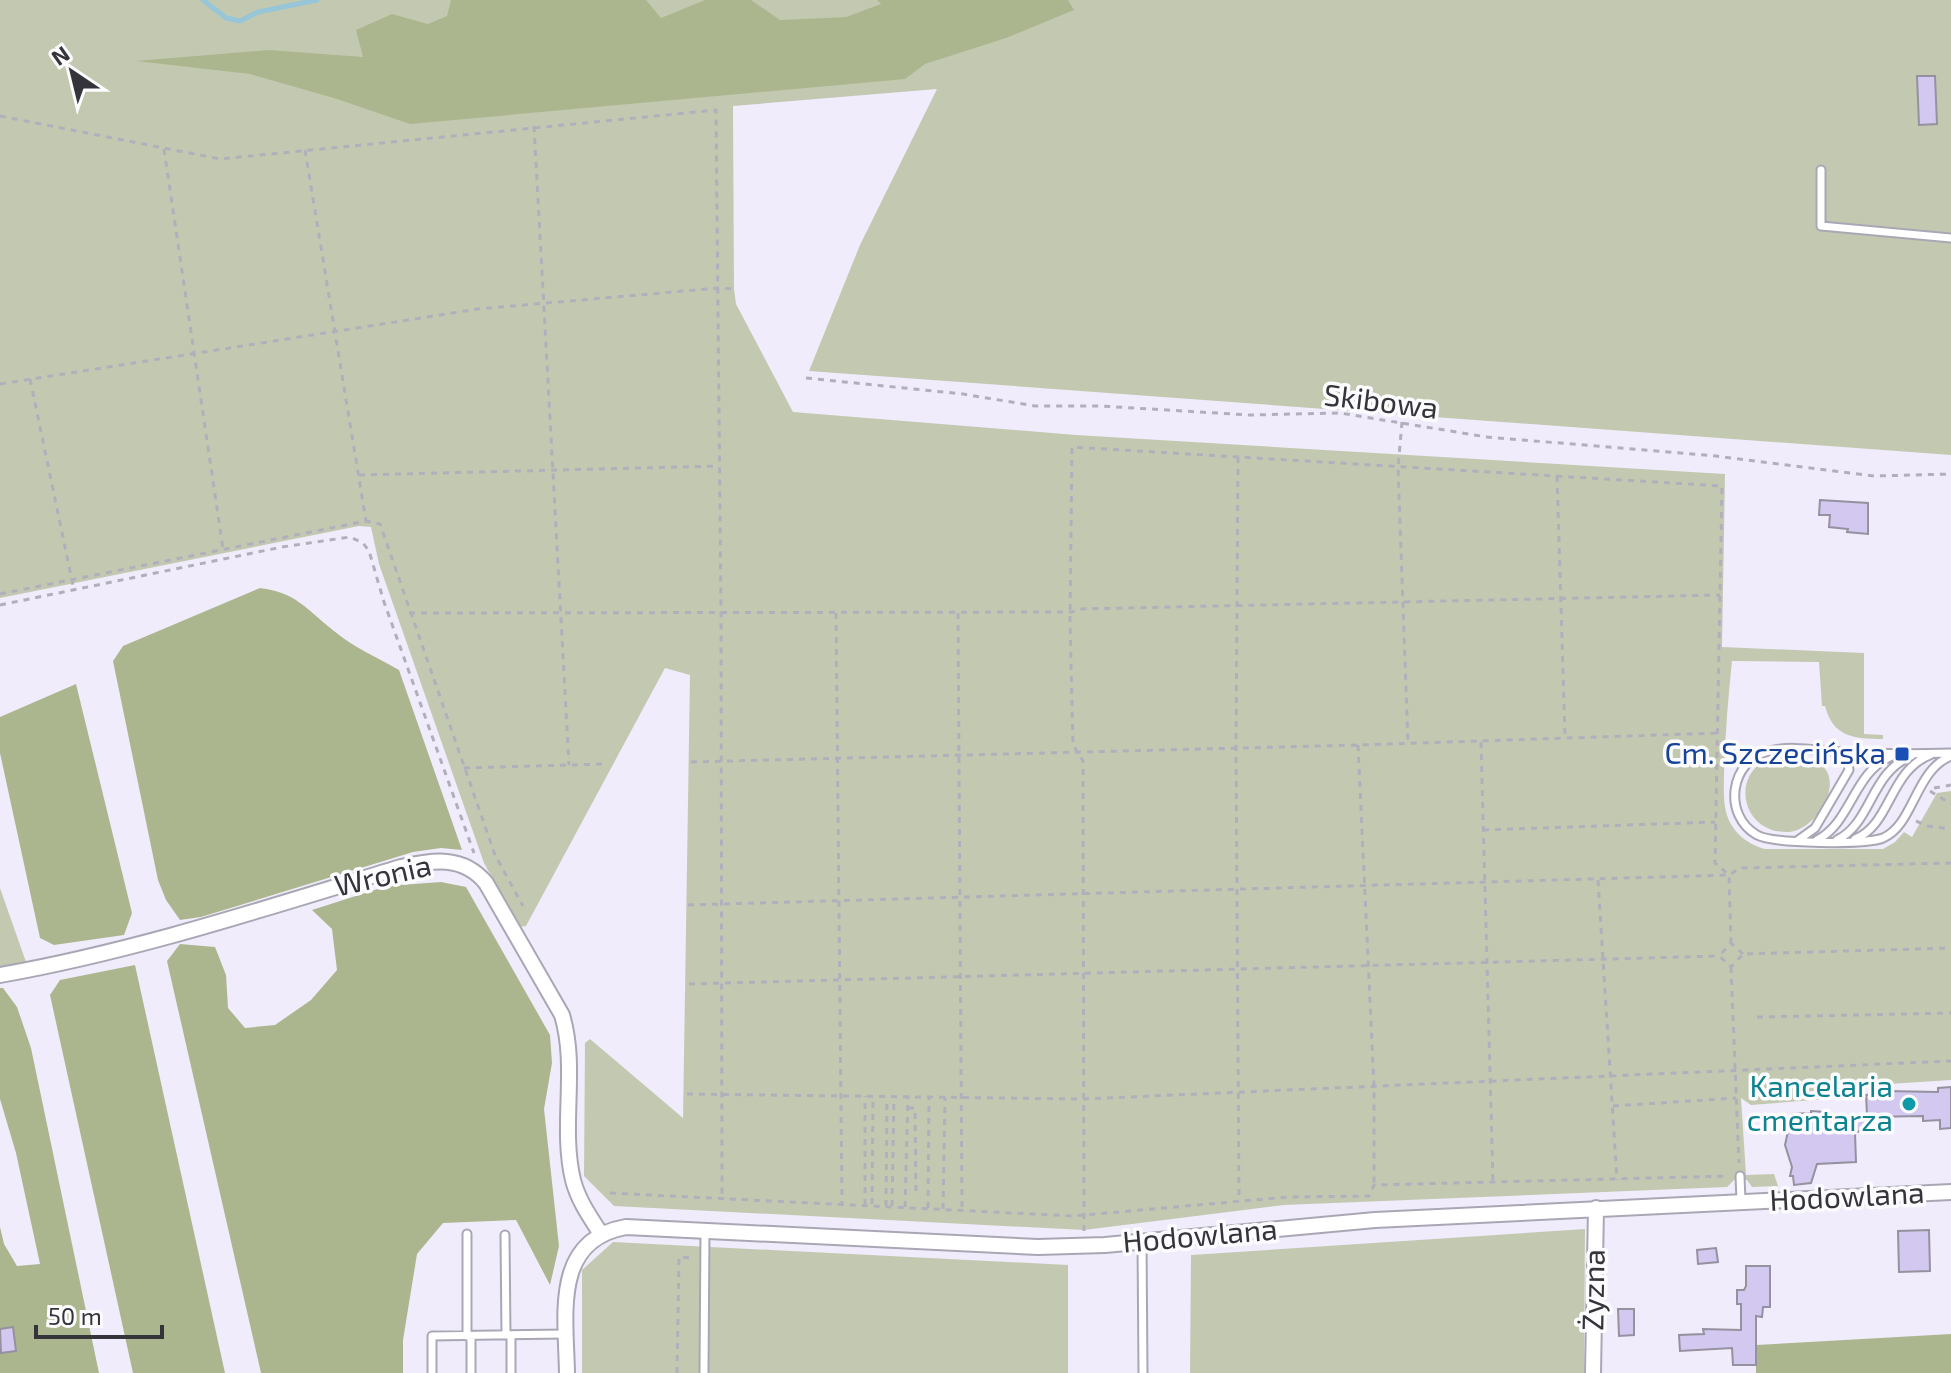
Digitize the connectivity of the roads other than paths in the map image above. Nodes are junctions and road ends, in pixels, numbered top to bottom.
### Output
1 (1821, 170) dead end
2 (1951, 238) edge
3 (1839, 752) junction
4 (1940, 753) junction
5 (1902, 754) junction
6 (1921, 754) junction
7 (1951, 754) edge
8 (1851, 840) junction
9 (1831, 841) junction
10 (1791, 842) junction
11 (1812, 842) junction
12 (0, 975) edge
13 (1740, 1176) road end
14 (1951, 1192) edge
15 (1741, 1201) junction
16 (1596, 1208) junction
17 (705, 1231) junction
18 (467, 1234) dead end
19 (601, 1234) junction
20 (505, 1235) dead end
21 (1142, 1241) junction
22 (566, 1334) junction
23 (508, 1335) junction
24 (469, 1336) junction
25 (432, 1373) edge
26 (471, 1373) edge
27 (511, 1373) edge
28 (567, 1373) edge
29 (704, 1373) edge
30 (1143, 1373) edge
31 (1593, 1373) edge

1 - 2 lane
3 - 5 lane
3 - 10 lane
3 - 10 lane
4 - 6 lane
4 - 7 lane
4 - 8 lane
5 - 6 lane
5 - 11 lane
6 - 9 lane
7 - 8 lane
8 - 9 lane
9 - 11 lane
10 - 11 lane
12 - 19 street, Wronia
13 - 15 lane
14 - 15 street, Hodowlana
15 - 16 street, Hodowlana
16 - 21 street, Hodowlana
16 - 31 street, Żyzna
17 - 19 street, Hodowlana
17 - 21 street, Hodowlana
17 - 29 lane
18 - 24 lane
19 - 22 street
20 - 23 lane
21 - 30 lane
22 - 23 lane
22 - 28 street
23 - 24 lane
23 - 27 lane
24 - 25 lane
24 - 26 lane

